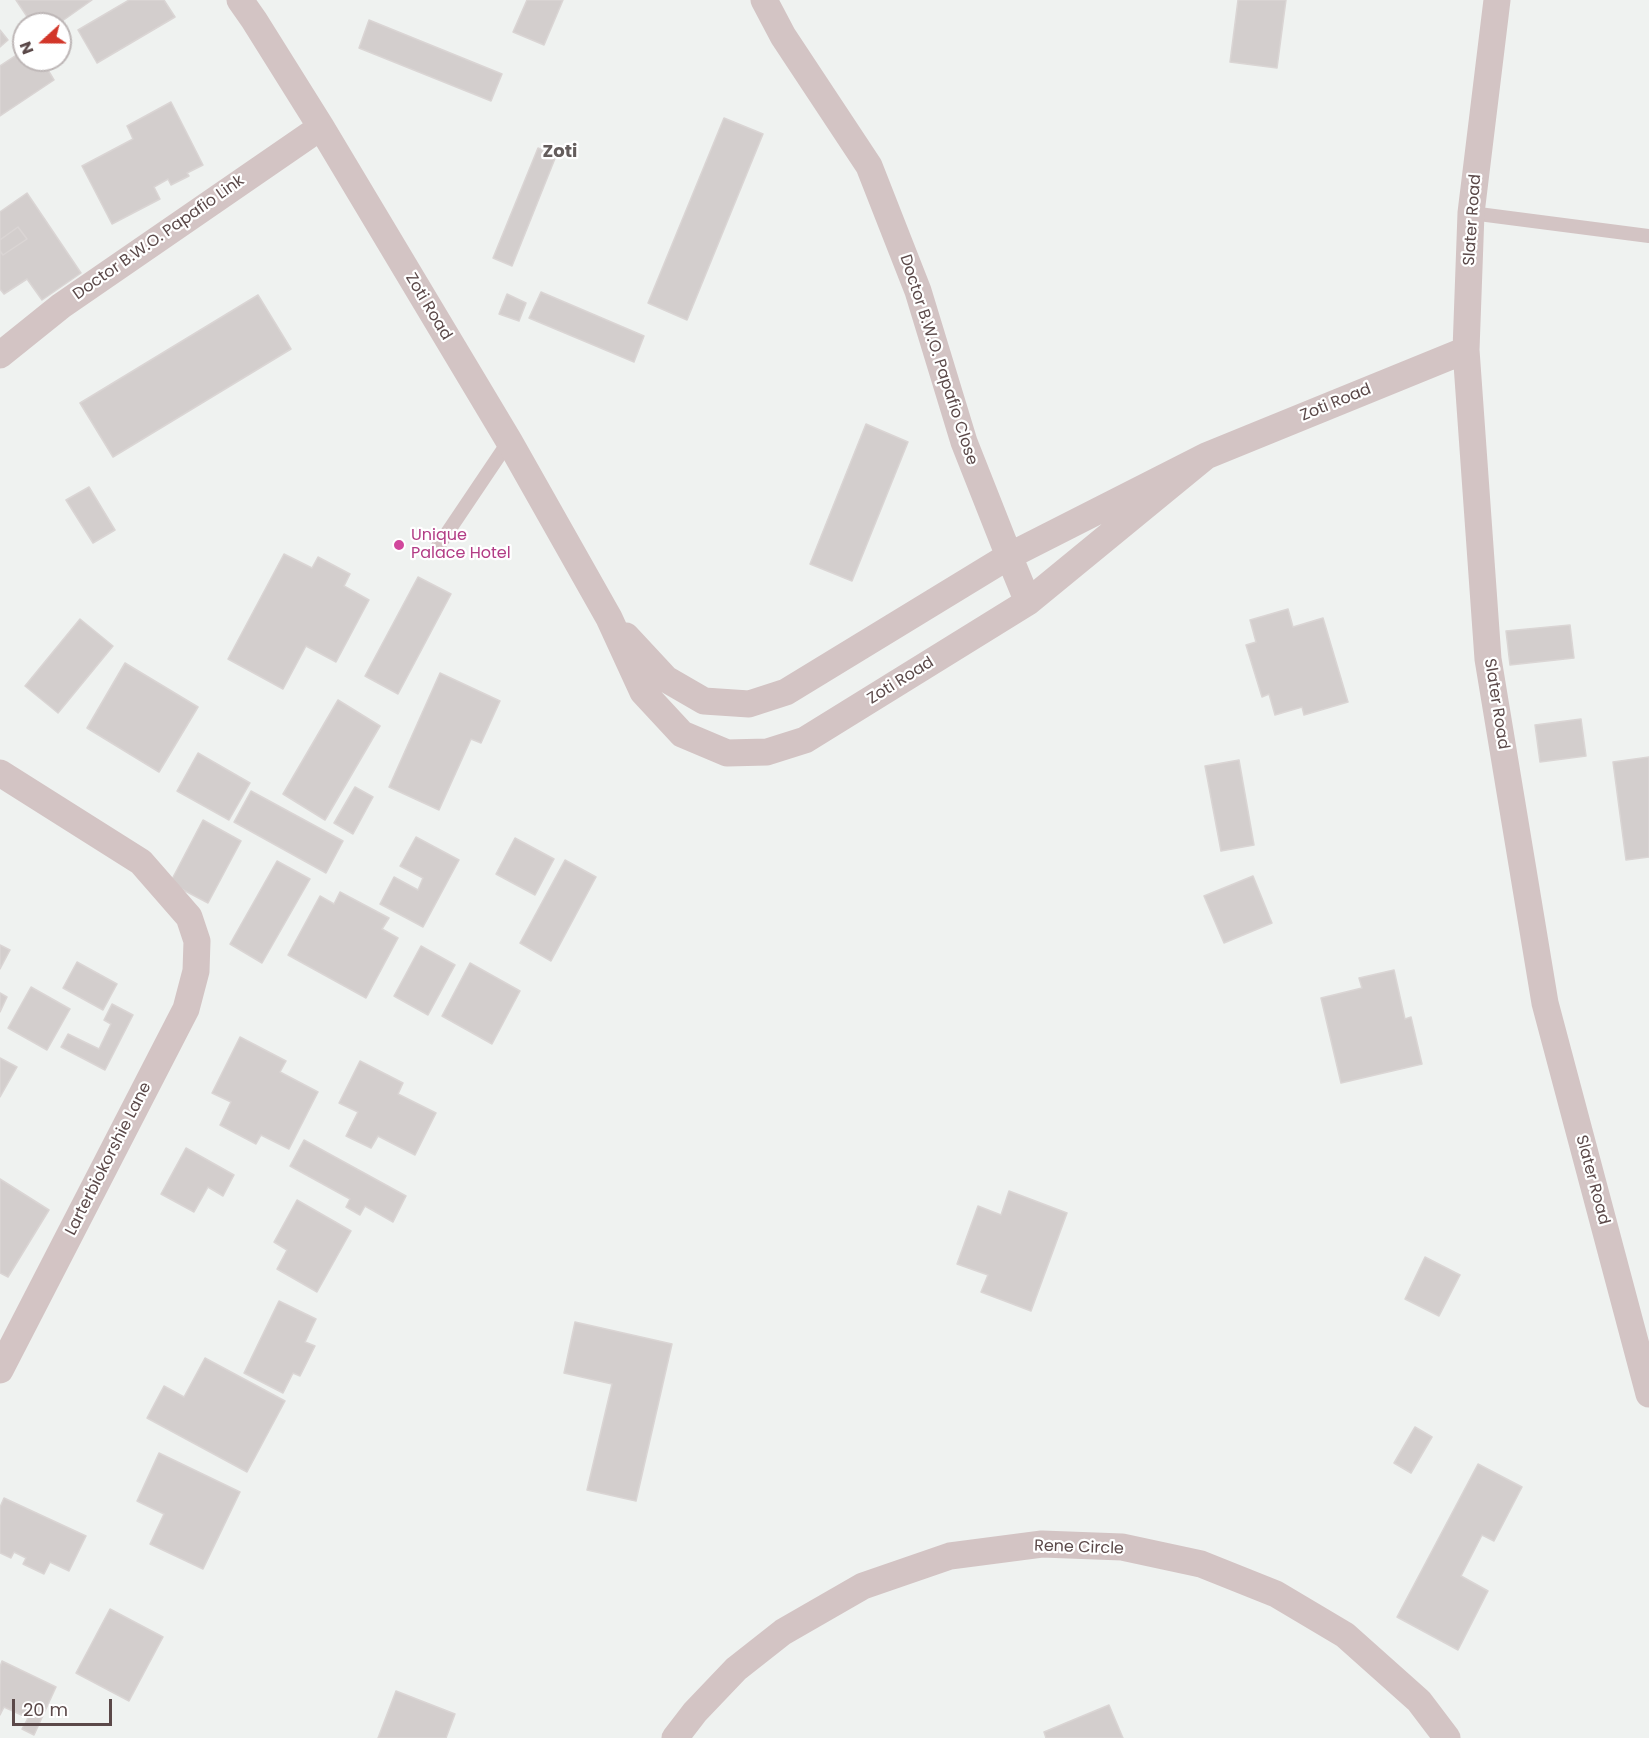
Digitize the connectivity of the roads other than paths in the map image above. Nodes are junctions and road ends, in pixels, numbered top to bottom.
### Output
1 (240, 0) edge
2 (764, 0) edge
3 (1497, 0) edge
4 (321, 127) junction
5 (1471, 213) junction
6 (1649, 236) edge
7 (1466, 350) junction
8 (0, 355) edge
9 (508, 441) junction
10 (1206, 456) junction
11 (435, 551) dead end
12 (1009, 556) junction
13 (1028, 602) junction
14 (609, 618) junction
15 (0, 773) edge
16 (0, 1370) edge
17 (1649, 1394) edge
18 (675, 1738) edge
19 (1447, 1738) edge

1 - 4 street, Zoti Road
2 - 12 street, Doctor B.W.O. Papafio Close
3 - 5 street, Slater Road
4 - 8 street, Doctor B.W.O. Papafio Link
4 - 9 street, Zoti Road
5 - 6 lane
5 - 7 street, Slater Road
7 - 10 street, Zoti Road
7 - 17 street, Slater Road
9 - 11 lane
9 - 14 street, Zoti Road
10 - 12 street, Zoti Road
10 - 13 street, Zoti Road
12 - 13 street, Doctor B.W.O. Papafio Close
12 - 14 street, Zoti Road
13 - 14 street, Zoti Road
15 - 16 street, Larterbiokorshie Lane
18 - 19 street, Rene Circle

